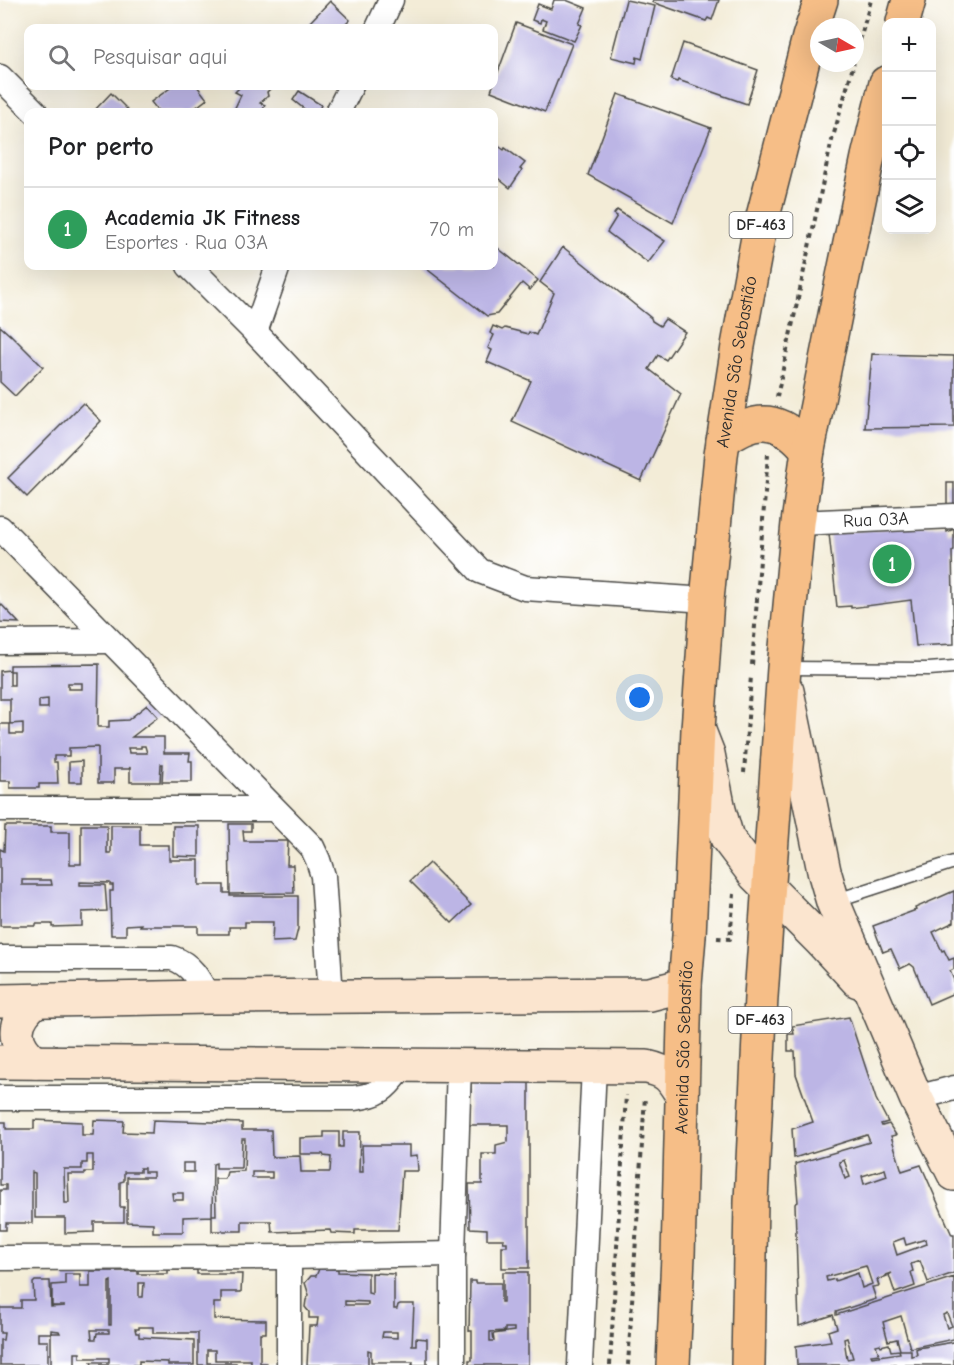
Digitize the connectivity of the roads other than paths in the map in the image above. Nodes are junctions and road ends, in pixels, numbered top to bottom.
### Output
1 (392, 0) edge
2 (821, 0) edge
3 (909, 0) edge
4 (904, 18) edge
5 (380, 24) edge
6 (0, 77) edge
7 (349, 90) edge
8 (882, 99) edge
9 (31, 108) edge
10 (340, 108) edge
11 (193, 270) edge
12 (277, 270) edge
13 (255, 332) junction
14 (723, 440) junction
15 (808, 450) junction
16 (954, 516) edge
17 (798, 523) junction
18 (0, 528) edge
19 (707, 600) junction
20 (109, 641) junction
21 (0, 642) edge
22 (954, 667) edge
23 (783, 671) junction
24 (698, 729) junction
25 (0, 809) edge
26 (273, 809) junction
27 (954, 862) edge
28 (770, 888) junction
29 (833, 902) junction
30 (0, 958) edge
31 (685, 985) junction
32 (331, 996) junction
33 (208, 997) junction
34 (873, 998) junction
35 (0, 1001) edge
36 (35, 1001) junction
37 (0, 1062) edge
38 (35, 1062) junction
39 (405, 1064) junction
40 (459, 1065) junction
41 (594, 1067) junction
42 (954, 1088) edge
43 (682, 1095) junction
44 (0, 1098) edge
45 (916, 1098) junction
46 (954, 1174) edge
47 (453, 1254) junction
48 (289, 1257) junction
49 (0, 1258) edge
50 (289, 1365) edge
51 (453, 1365) edge
52 (580, 1365) edge
53 (673, 1365) edge
54 (748, 1365) edge

1 - 5 street
2 - 14 main road, Avenida São Sebastião / DF-463
3 - 4 main road
6 - 9 street
7 - 10 street
8 - 15 main road, DF-463
11 - 13 street
12 - 13 street
13 - 19 street
14 - 15 main road
14 - 19 main road, Avenida São Sebastião / DF-463
15 - 17 main road, DF-463
16 - 17 street, Rua 03A
17 - 23 main road, DF-463
18 - 20 street
19 - 24 main road, Avenida São Sebastião / DF-463
20 - 21 street
20 - 26 street
22 - 23 lane
23 - 28 main road, DF-463
23 - 29 street
24 - 28 street, Avenida São Sebastião
24 - 31 main road, Avenida São Sebastião / DF-463
25 - 26 street
26 - 32 street
27 - 29 lane
28 - 34 street, Avenida São Sebastião
28 - 54 main road, DF-463
29 - 34 street
30 - 33 street
31 - 32 street
31 - 43 main road, Avenida São Sebastião / DF-463
32 - 33 street
33 - 36 street
34 - 45 street
35 - 36 street
36 - 38 street
37 - 38 street
38 - 39 street
39 - 40 street
39 - 44 street
40 - 41 street
40 - 47 street
41 - 43 street
41 - 52 street
42 - 45 street
43 - 53 main road, Avenida São Sebastião / DF-463
45 - 46 street
47 - 48 street
47 - 51 street
48 - 49 street
48 - 50 street

